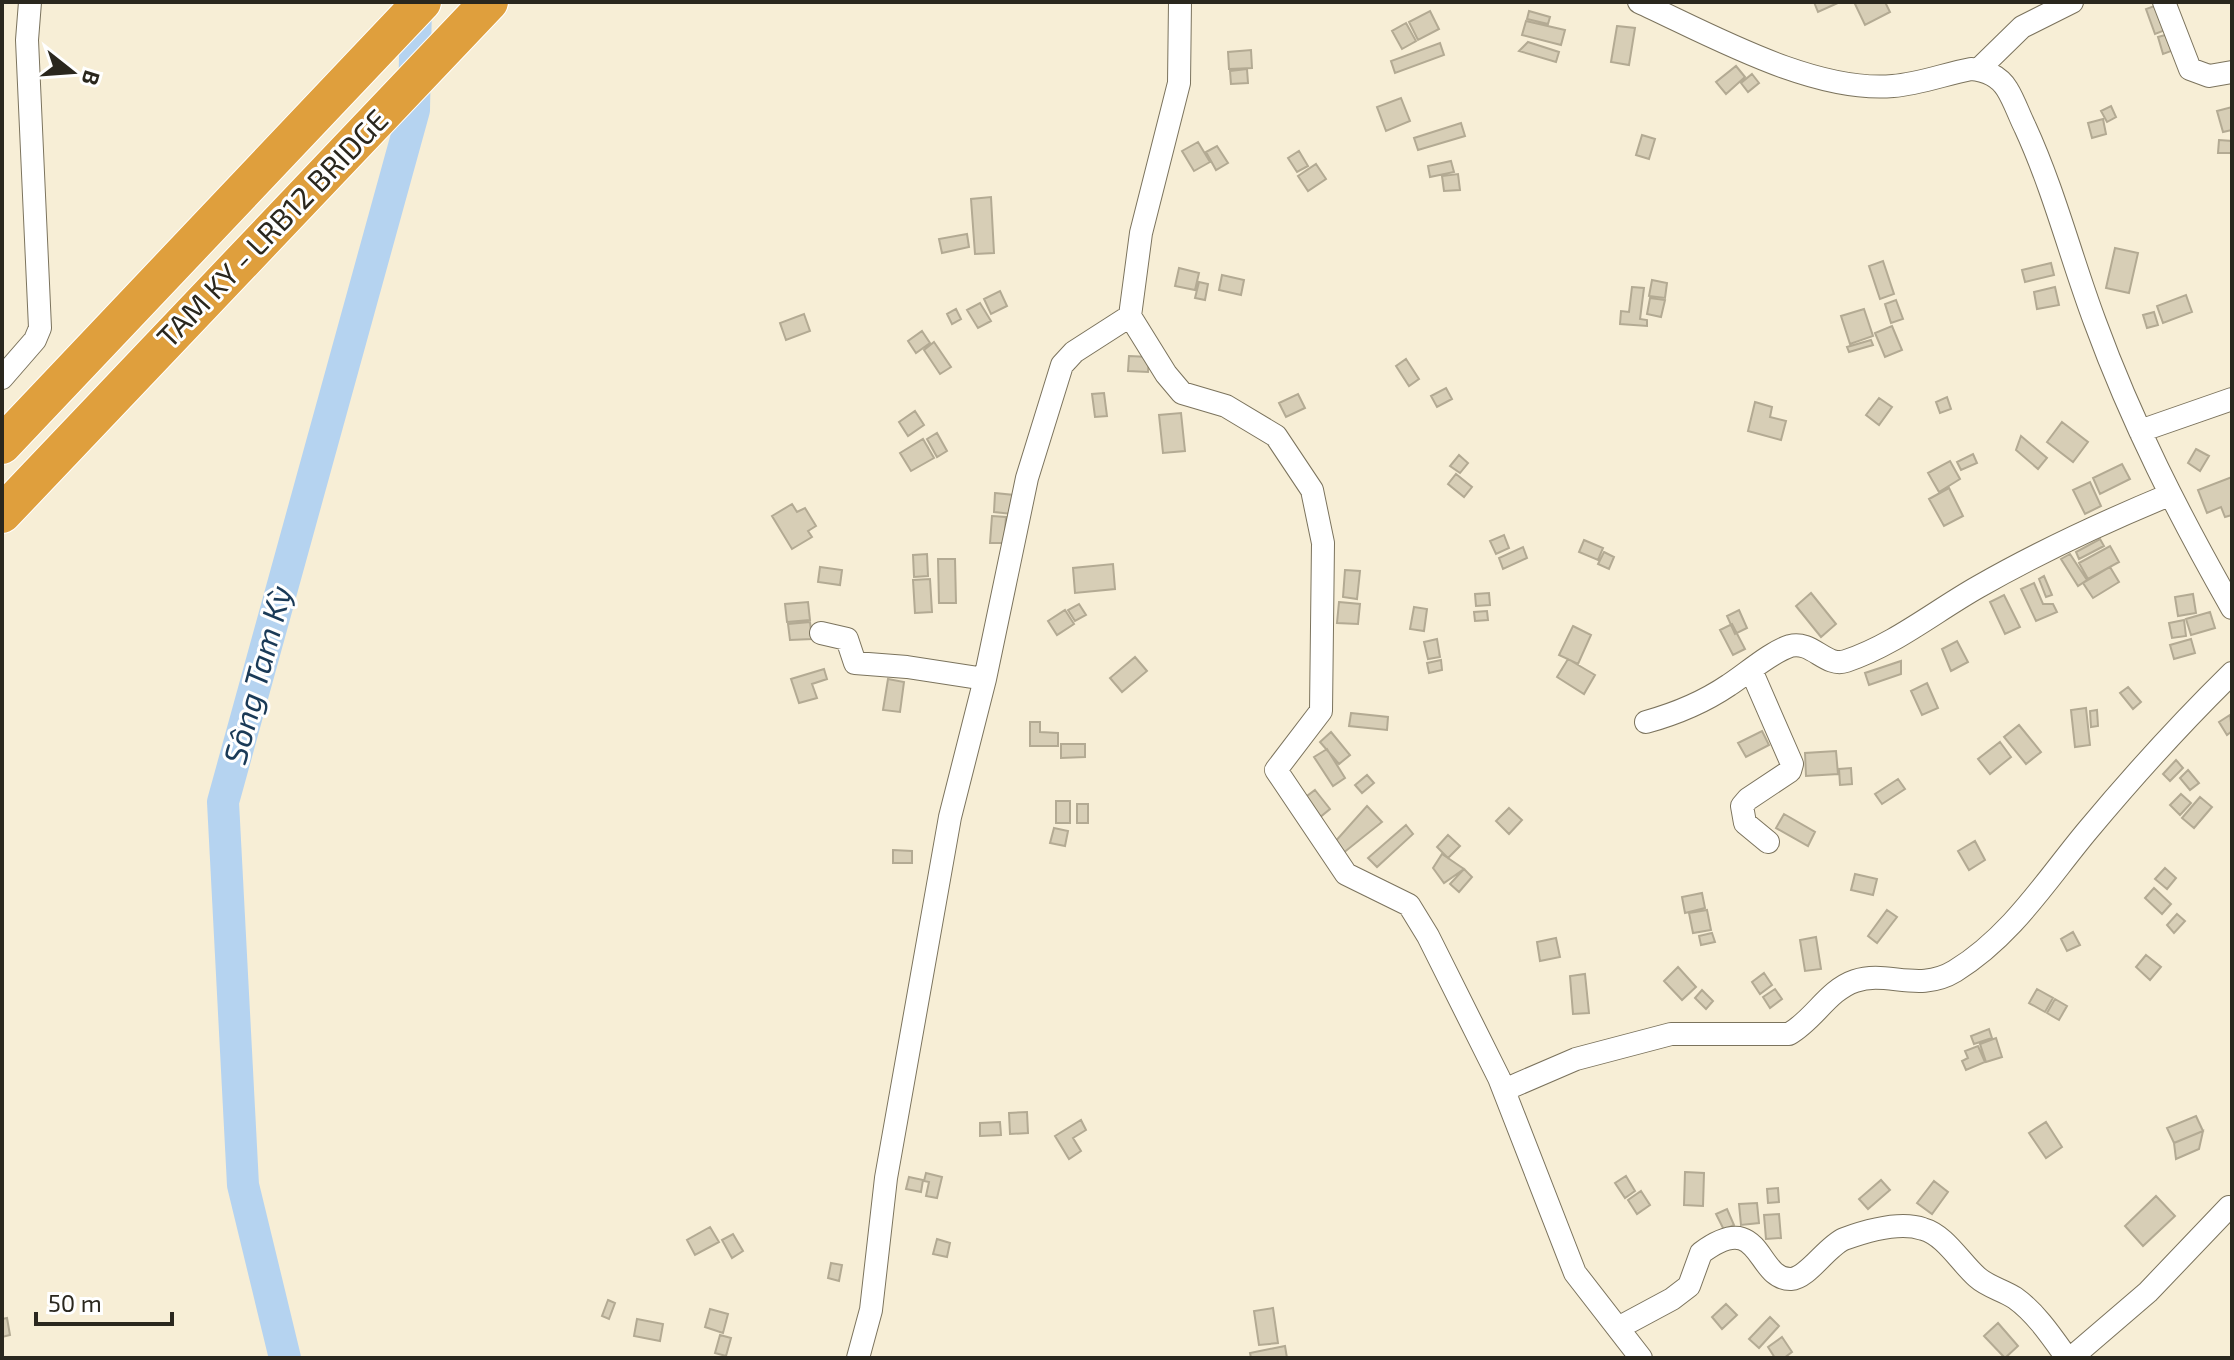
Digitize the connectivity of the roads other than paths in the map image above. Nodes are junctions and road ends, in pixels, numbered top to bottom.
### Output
1 (30, 2) edge
2 (422, 2) edge
3 (489, 2) edge
4 (1180, 2) edge
5 (1639, 2) edge
6 (2072, 2) edge
7 (2164, 2) edge
8 (1979, 69) junction
9 (2232, 72) edge
10 (1130, 316) junction
11 (2, 378) edge
12 (2232, 399) edge
13 (2140, 431) junction
14 (2, 445) edge
15 (2169, 495) junction
16 (2, 514) edge
17 (2232, 608) edge
18 (821, 633) dead end
19 (1751, 670) junction
20 (2232, 673) edge
21 (985, 679) junction
22 (1646, 722) dead end
23 (1768, 842) dead end
24 (1504, 1090) junction
25 (2229, 1207) dead end
26 (1618, 1328) junction
27 (858, 1358) edge
28 (1641, 1358) edge
29 (2069, 1358) edge

1 - 11 street
2 - 14 highway, TAM KY - LRB12 BRIDGE
3 - 16 highway, TAM KY - LRB12 BRIDGE
4 - 10 street
5 - 8 street
6 - 8 street
7 - 9 street
8 - 13 street
10 - 21 street
10 - 24 street
12 - 13 street
13 - 15 street
15 - 17 street
15 - 19 street
18 - 21 street
19 - 22 street
19 - 23 street
20 - 24 street
21 - 27 street
24 - 26 street
25 - 29 street
26 - 28 street
26 - 29 street

